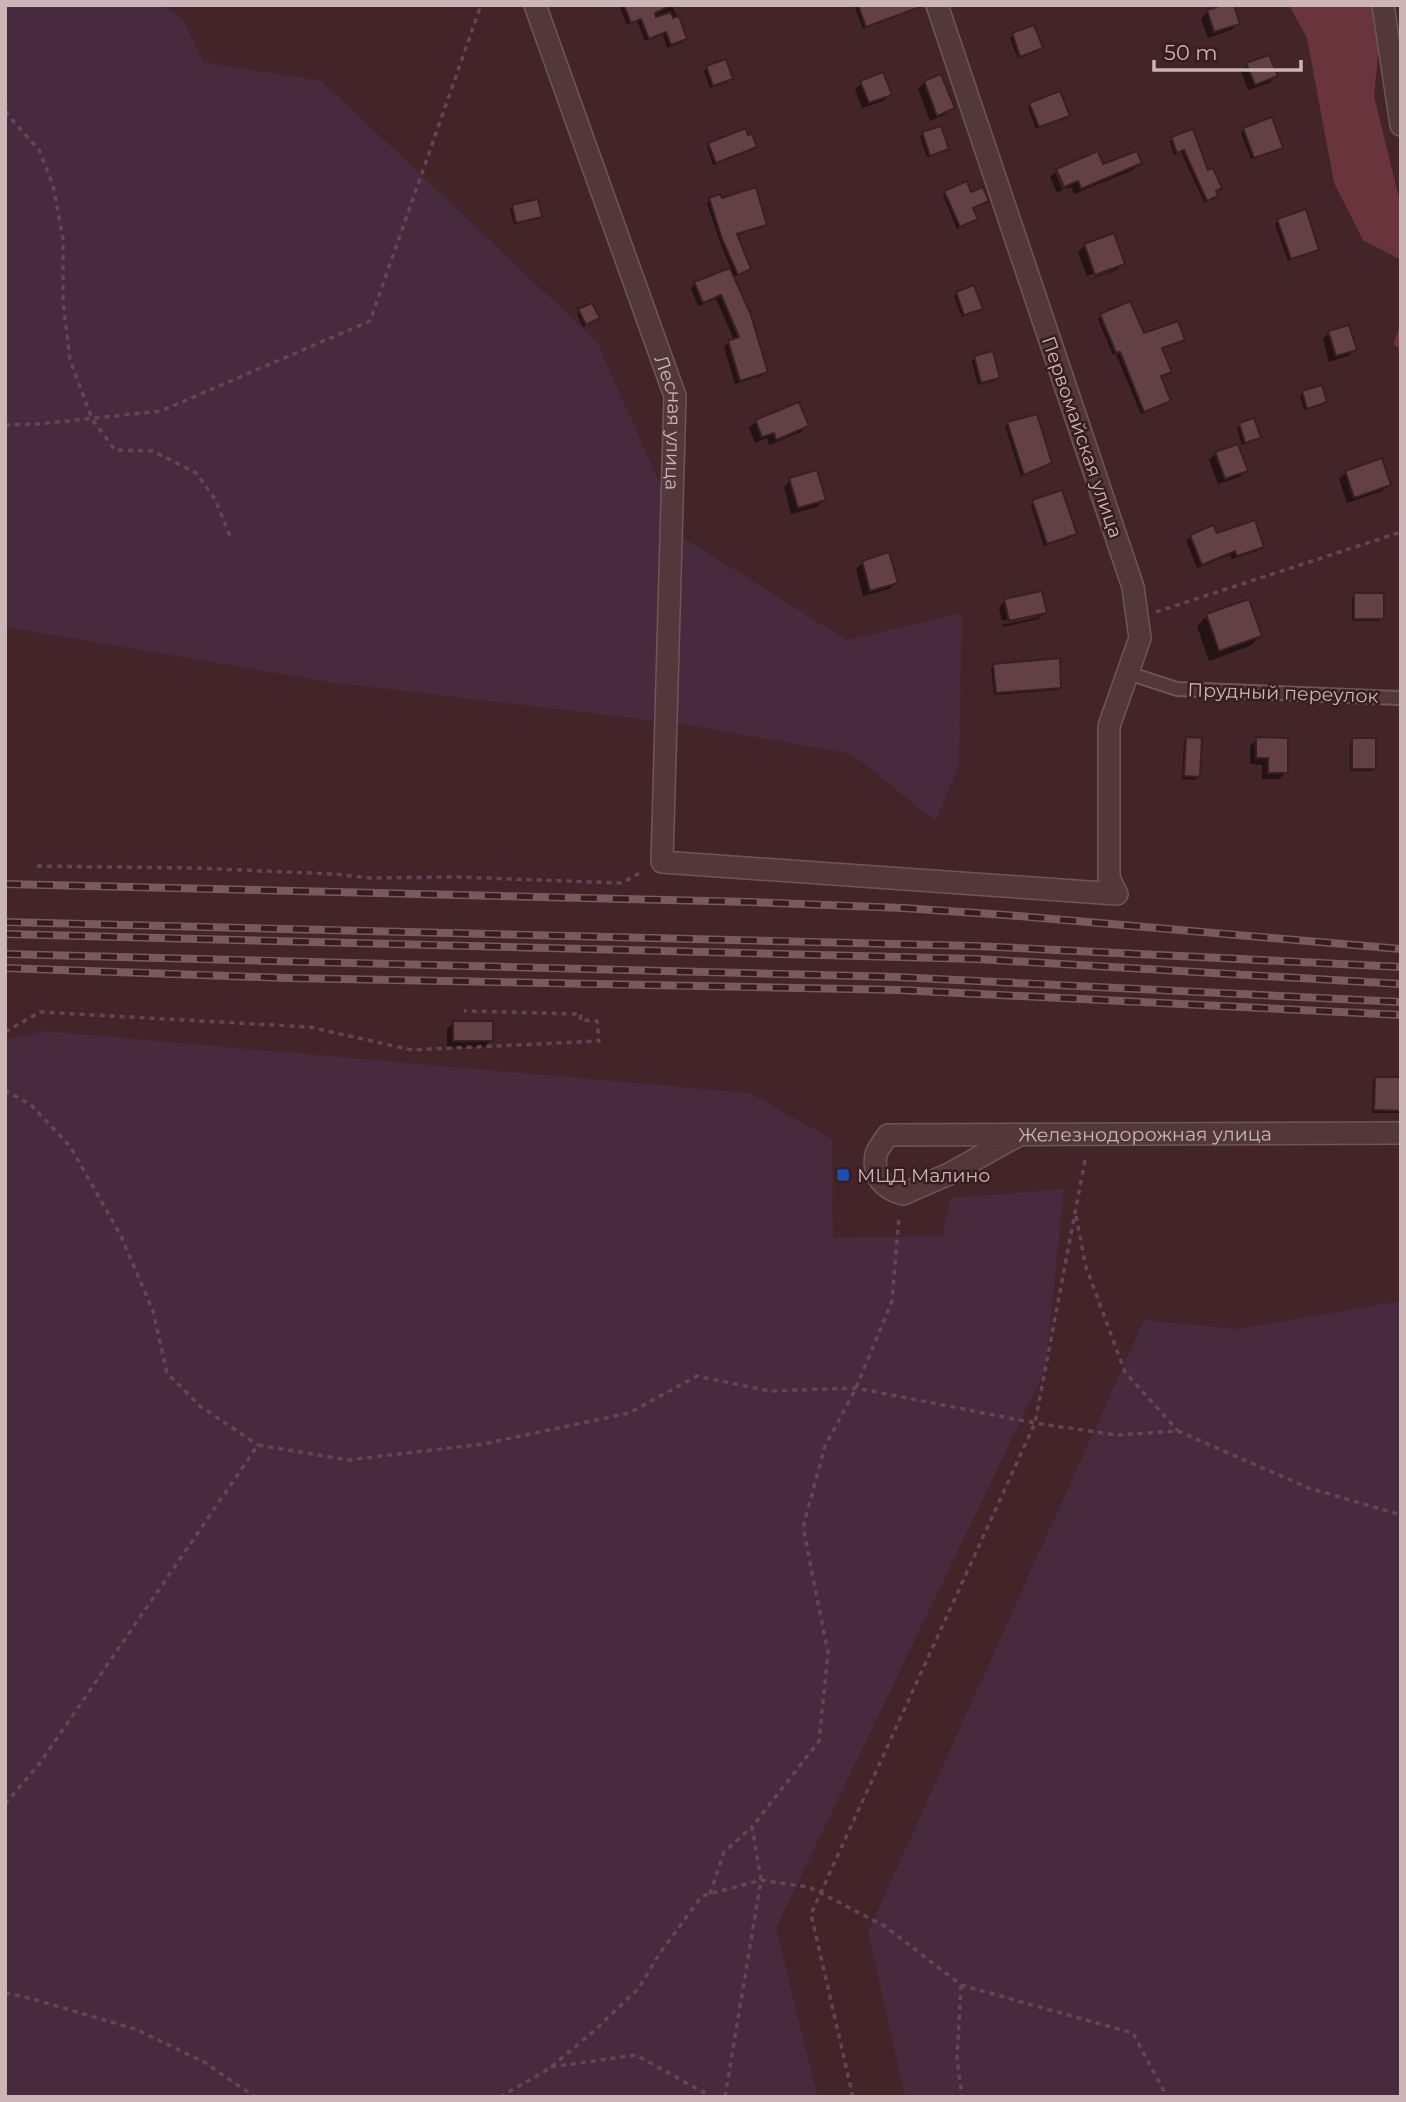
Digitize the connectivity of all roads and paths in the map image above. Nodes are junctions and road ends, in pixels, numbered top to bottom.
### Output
1 (481, 5) edge
2 (535, 5) edge
3 (937, 5) edge
4 (1383, 5) edge
5 (5, 101) edge
6 (1401, 125) edge
7 (92, 419) junction
8 (5, 425) edge
9 (1401, 532) edge
10 (230, 536) dead end
11 (1137, 618) junction
12 (1128, 673) junction
13 (1399, 698) dead end
14 (662, 862) junction
15 (37, 866) dead end
16 (464, 1011) dead end
17 (5, 1032) edge
18 (5, 1090) edge
19 (1401, 1133) edge
20 (1019, 1135) junction
21 (1090, 1135) junction
22 (1075, 1212) junction
23 (900, 1216) dead end
24 (856, 1388) junction
25 (1035, 1423) junction
26 (1178, 1431) junction
27 (258, 1445) junction
28 (1401, 1515) edge
29 (5, 1804) edge
30 (752, 1827) junction
31 (761, 1881) junction
32 (821, 1893) junction
33 (710, 1894) junction
34 (961, 1985) junction
35 (5, 1993) edge
36 (550, 2068) junction
37 (255, 2097) edge
38 (500, 2097) edge
39 (712, 2097) edge
40 (725, 2097) edge
41 (853, 2097) edge
42 (962, 2097) edge
43 (1167, 2097) edge

1 - 7 path
2 - 14 street, Лесная улица
3 - 11 street, Первомайская улица
4 - 6 street
5 - 7 path
7 - 8 path
7 - 10 path
9 - 11 path
11 - 12 street, Первомайская улица
12 - 13 lane, Прудный переулок
12 - 14 street, Первомайская улица
14 - 15 path
16 - 17 path
18 - 27 path
19 - 21 street, Железнодорожная улица
20 - 20 street, Железнодорожная улица
20 - 21 street, Железнодорожная улица
21 - 22 path
22 - 25 path
22 - 26 path
23 - 24 path
24 - 25 path
24 - 27 path
24 - 30 path
25 - 26 path
25 - 32 path
26 - 28 path
27 - 29 path
30 - 31 path
30 - 33 path
31 - 32 path
31 - 33 path
31 - 40 path
32 - 34 path
32 - 41 path
33 - 36 path
34 - 42 path
34 - 43 path
35 - 37 path
36 - 38 path
36 - 39 path

